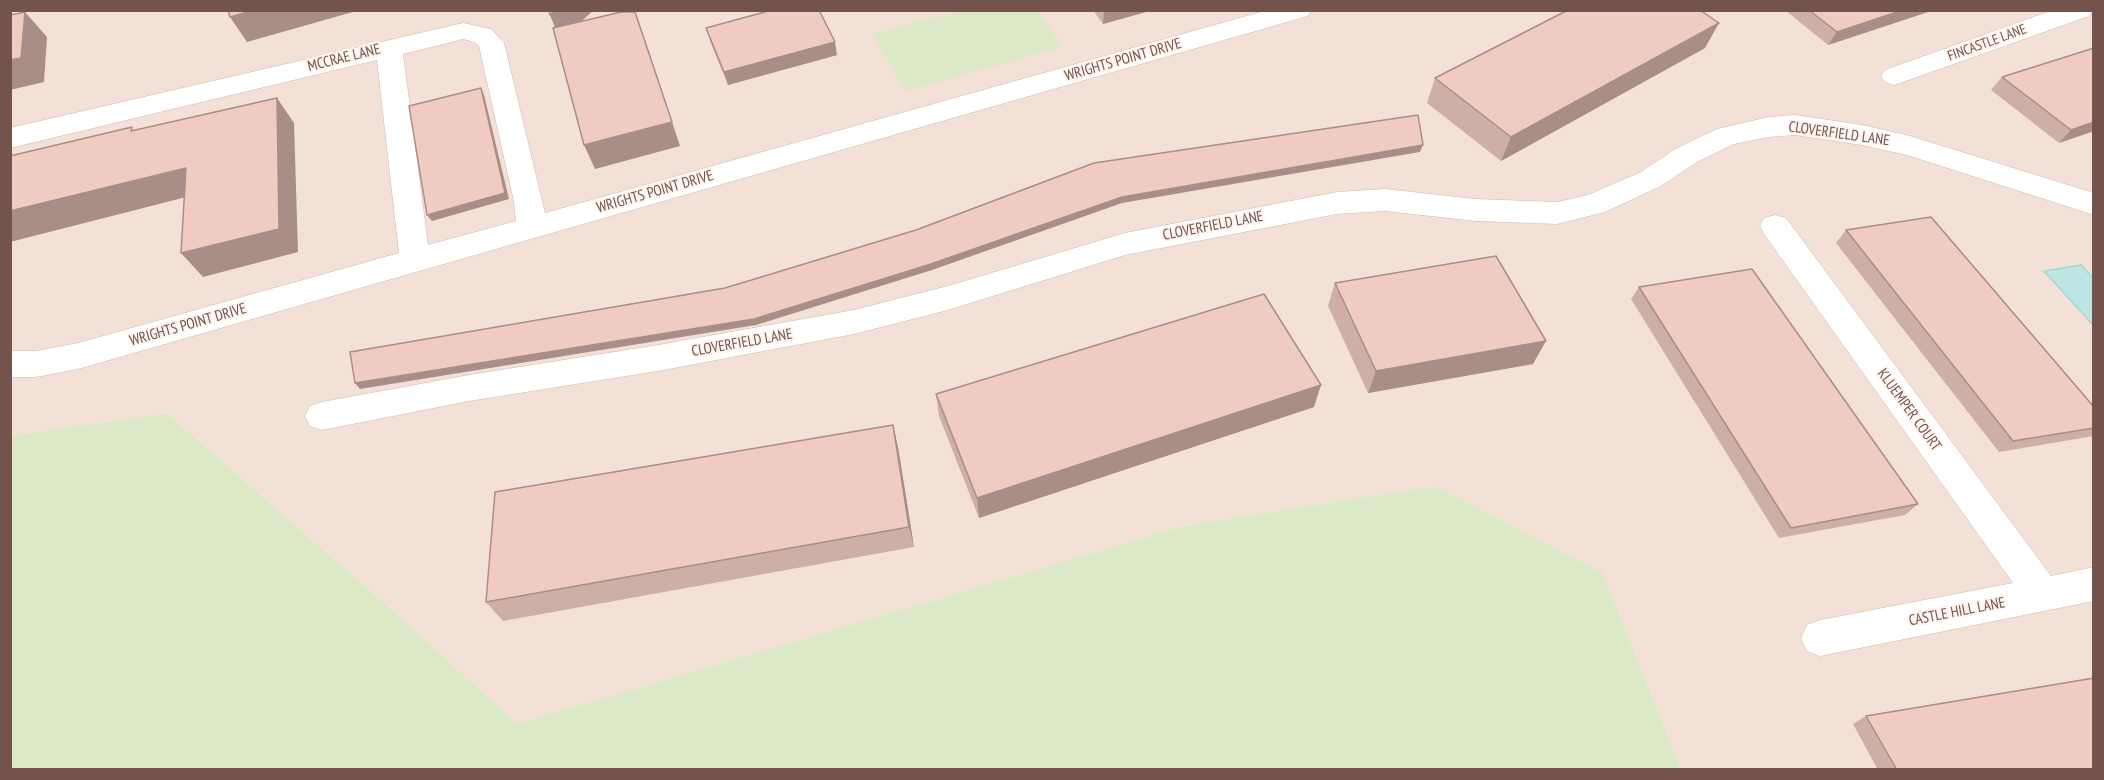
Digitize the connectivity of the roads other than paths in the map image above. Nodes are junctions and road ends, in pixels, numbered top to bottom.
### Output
1 (2080, 10) edge
2 (1278, 13) edge
3 (389, 47) junction
4 (1894, 76) dead end
5 (10, 138) edge
6 (2094, 204) edge
7 (1775, 226) dead end
8 (531, 227) junction
9 (415, 260) junction
10 (10, 364) edge
11 (322, 416) dead end
12 (2094, 584) edge
13 (2043, 595) junction
14 (1820, 638) dead end

1 - 4 street, FINCASTLE LANE
2 - 8 street, WRIGHTS POINT DRIVE
3 - 5 street, MCCRAE LANE
3 - 8 street, MCCRAE LANE
3 - 9 street
6 - 11 street, CLOVERFIELD LANE
7 - 13 street, KLUEMPER COURT
8 - 9 street, WRIGHTS POINT DRIVE
9 - 10 street, WRIGHTS POINT DRIVE
12 - 13 street, CASTLE HILL LANE
13 - 14 street, CASTLE HILL LANE

